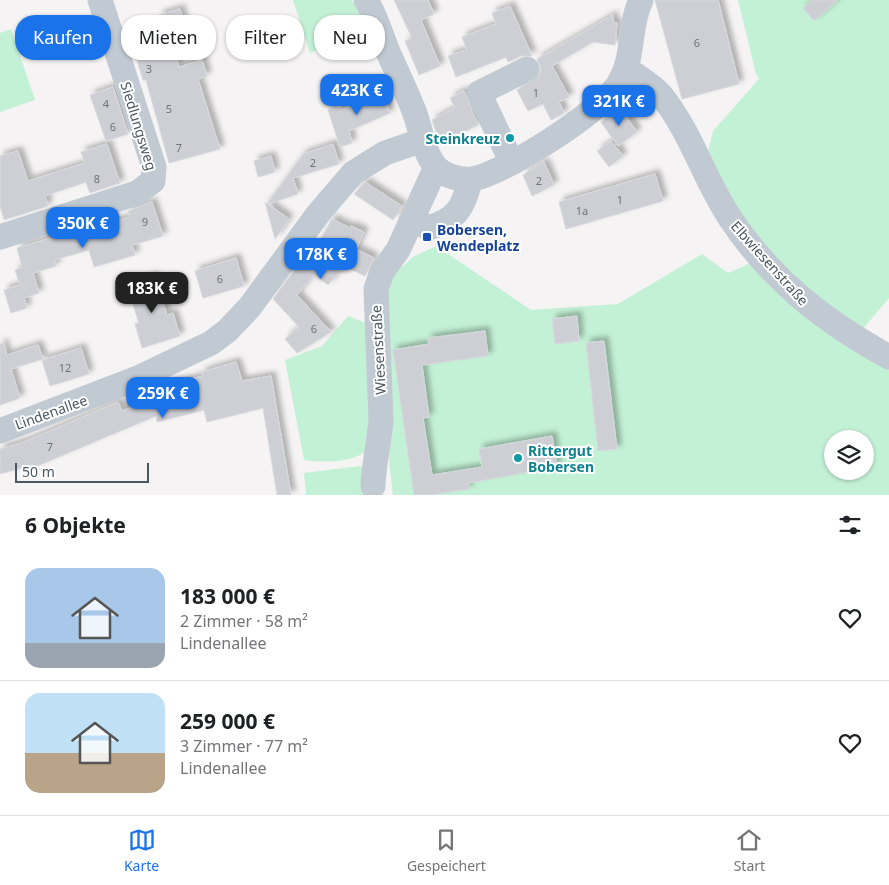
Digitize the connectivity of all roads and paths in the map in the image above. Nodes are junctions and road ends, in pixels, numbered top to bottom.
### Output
1 (100, 0) edge
2 (366, 0) edge
3 (641, 0) edge
4 (527, 69) dead end
5 (628, 69) junction
6 (423, 140) junction
7 (512, 163) junction
8 (442, 171) junction
9 (471, 179) junction
10 (413, 220) junction
11 (0, 237) edge
12 (889, 357) edge
13 (0, 431) edge
14 (372, 486) dead end

1 - 11 street, Siedlungsweg
2 - 6 street
3 - 5 street
4 - 7 street
5 - 7 street
5 - 12 street, Elbwiesenstraße
6 - 8 street
6 - 13 street, Lindenallee
7 - 9 street
8 - 9 street
8 - 10 street, Wiesenstraße
9 - 10 street
10 - 14 street, Wiesenstraße

